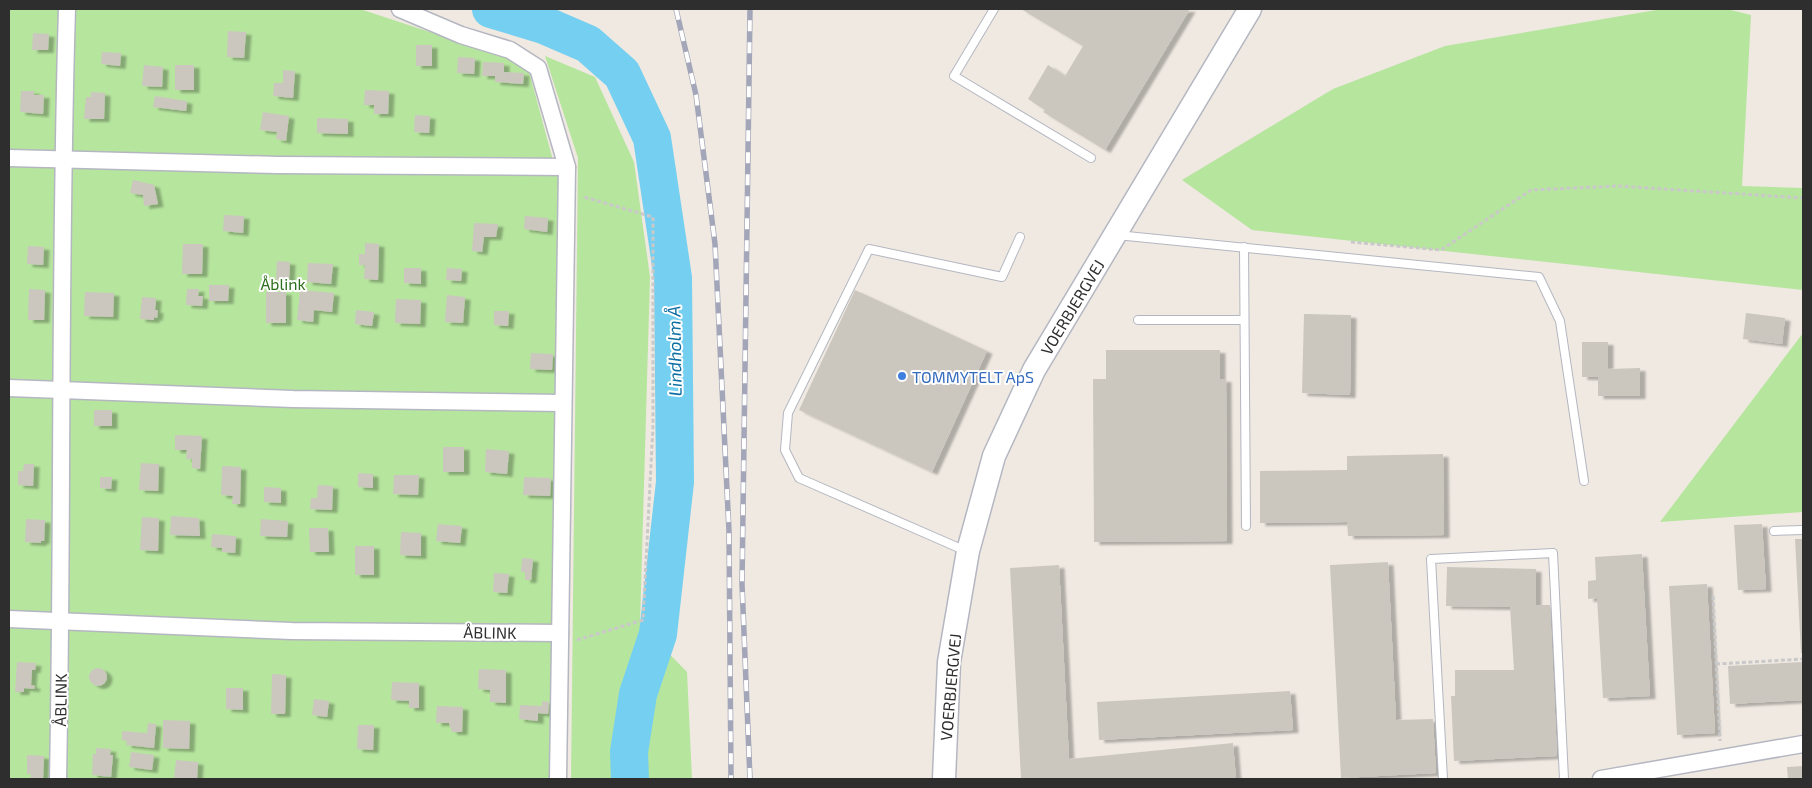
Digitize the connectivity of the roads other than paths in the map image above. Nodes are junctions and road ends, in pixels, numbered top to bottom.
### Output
1 (67, 9) edge
2 (400, 9) edge
3 (994, 9) edge
4 (1250, 9) edge
5 (9, 158) edge
6 (1091, 158) dead end
7 (62, 160) junction
8 (567, 167) junction
9 (1115, 234) junction
10 (1020, 237) dead end
11 (1244, 247) junction
12 (1138, 320) dead end
13 (1244, 320) junction
14 (9, 388) edge
15 (62, 389) junction
16 (564, 403) junction
17 (1584, 481) dead end
18 (1246, 526) dead end
19 (1803, 530) edge
20 (1774, 531) dead end
21 (968, 551) junction
22 (9, 620) edge
23 (61, 620) junction
24 (559, 639) junction
25 (1803, 744) edge
26 (58, 779) edge
27 (558, 779) edge
28 (944, 779) edge
29 (1443, 779) edge
30 (1564, 779) edge
31 (1601, 779) edge

1 - 7 street, ÅBLINK
2 - 8 street
3 - 6 lane
4 - 9 street, VOERBJERGVEJ
5 - 7 street
7 - 8 street
7 - 15 street, ÅBLINK
8 - 16 street
9 - 11 lane
9 - 21 street, VOERBJERGVEJ
10 - 21 lane
11 - 13 lane
11 - 17 lane
12 - 13 lane
13 - 18 lane
14 - 15 street
15 - 16 street
15 - 23 street, ÅBLINK
16 - 24 street
19 - 20 lane
21 - 28 street, VOERBJERGVEJ
22 - 23 street, ÅBLINK
23 - 24 street, ÅBLINK
23 - 26 street, ÅBLINK
24 - 27 street
25 - 31 street
29 - 30 lane

